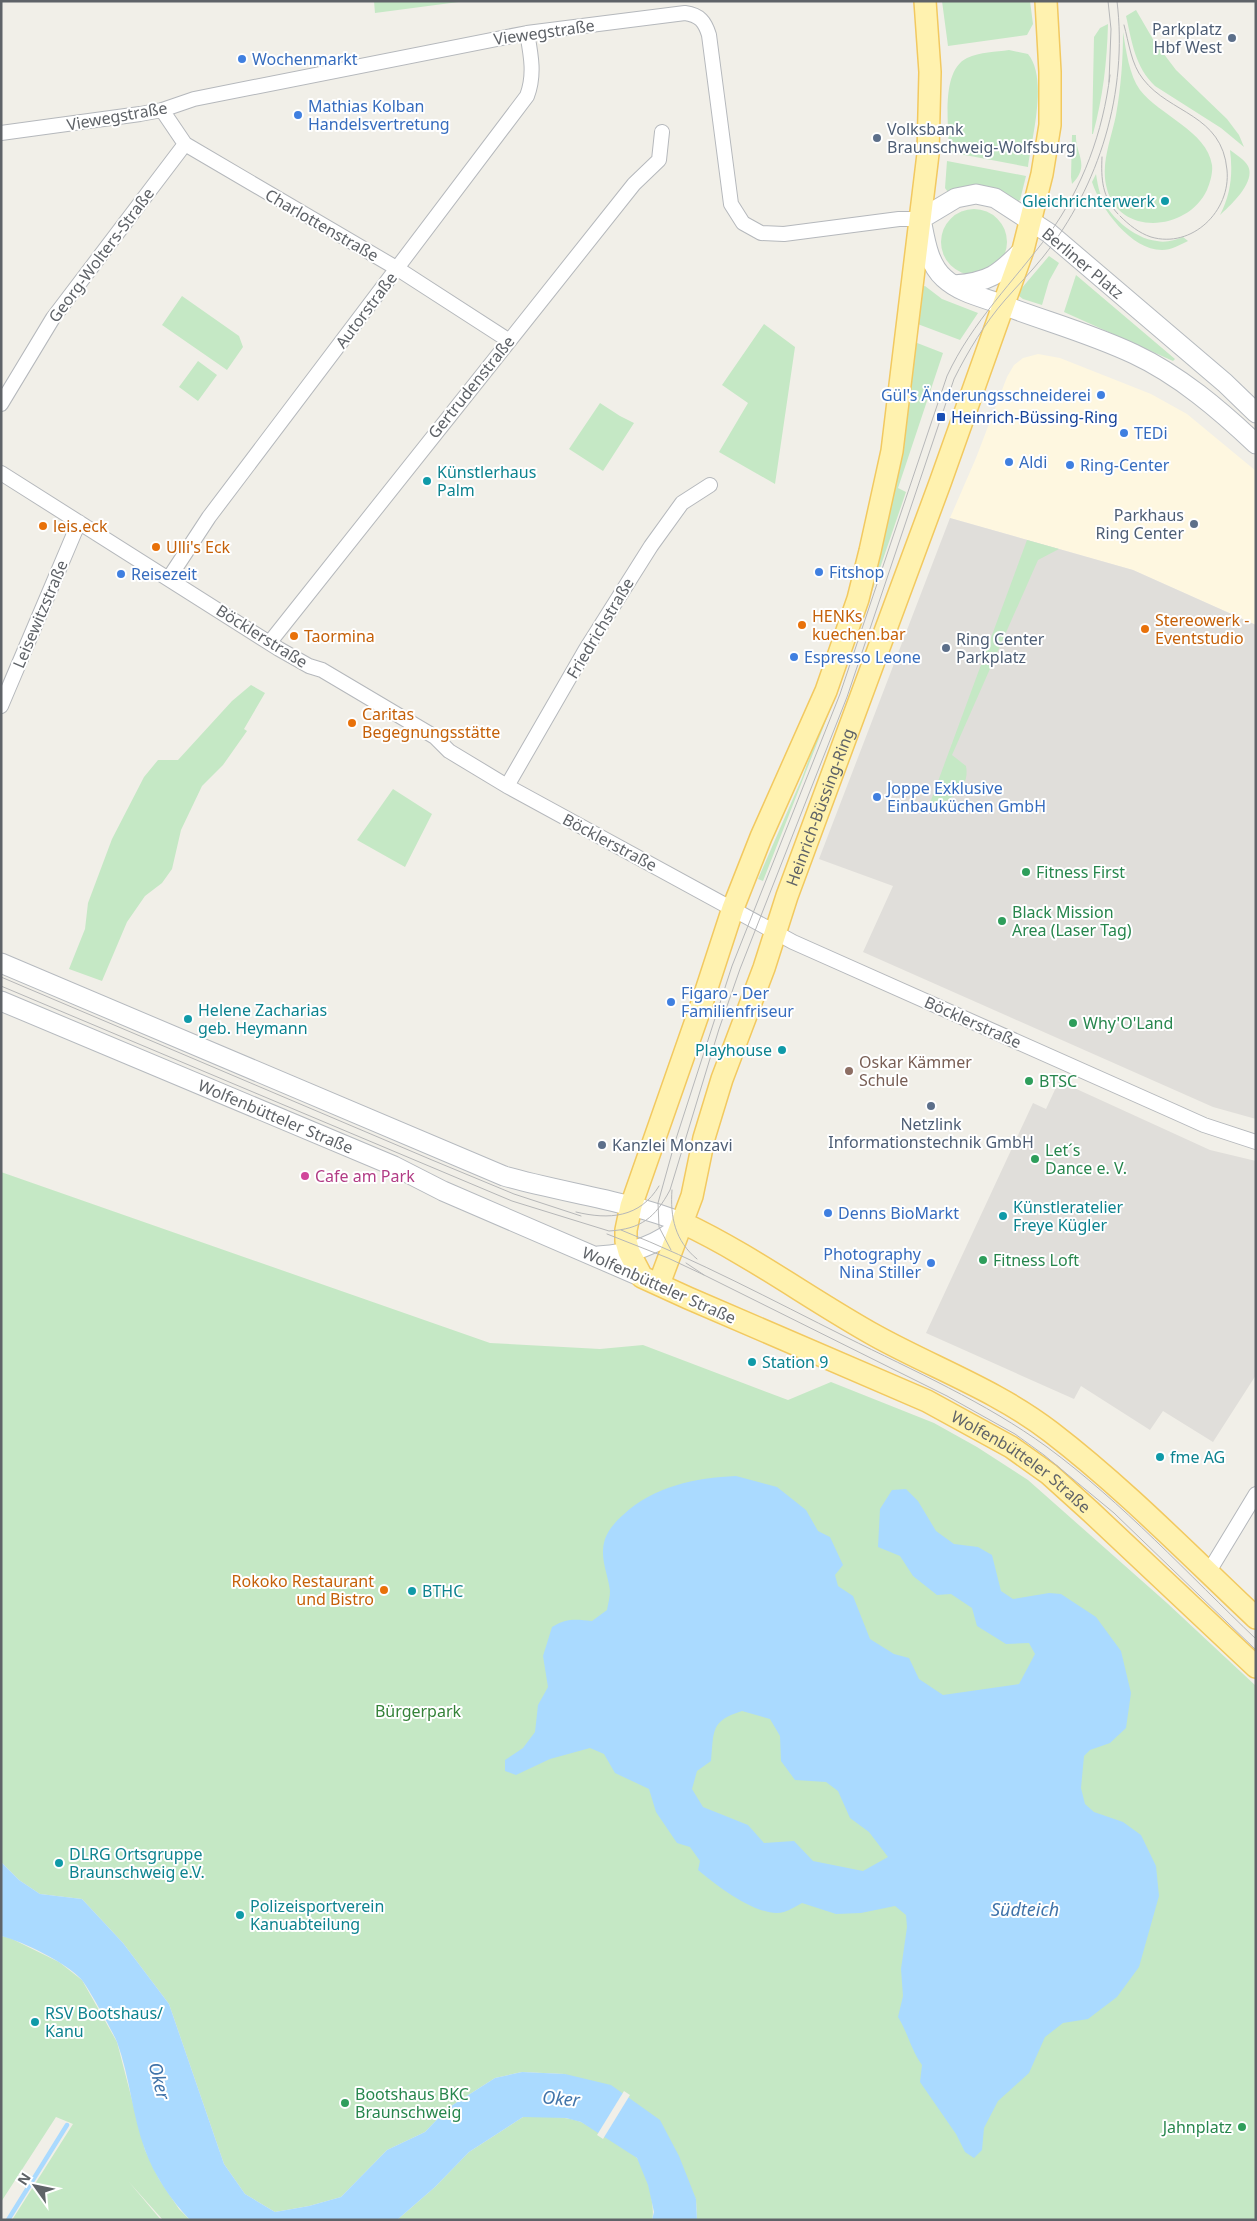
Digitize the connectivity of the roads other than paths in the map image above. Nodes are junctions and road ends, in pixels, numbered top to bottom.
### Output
1 (925, 1) edge
2 (1046, 1) edge
3 (527, 33) junction
4 (162, 110) junction
5 (662, 132) dead end
6 (1, 134) edge
7 (185, 144) junction
8 (921, 219) junction
9 (1032, 220) junction
10 (1023, 250) junction
11 (398, 269) junction
12 (952, 285) junction
13 (1003, 306) junction
14 (508, 340) junction
15 (1, 404) edge
16 (1256, 413) edge
17 (1256, 444) edge
18 (1, 473) edge
19 (710, 484) dead end
20 (79, 522) junction
21 (169, 578) junction
22 (270, 642) junction
23 (1, 706) edge
24 (508, 786) junction
25 (733, 908) junction
26 (775, 931) junction
27 (1, 963) edge
28 (1, 1000) edge
29 (1256, 1142) edge
30 (632, 1206) junction
31 (683, 1224) junction
32 (629, 1252) junction
33 (598, 1256) junction
34 (650, 1280) junction
35 (1256, 1494) edge
36 (1208, 1573) junction
37 (1256, 1618) edge
38 (1256, 1667) edge

1 - 8 main road
2 - 9 main road, Berliner Platz
3 - 4 street, Viewegstraße
3 - 8 street, Viewegstraße
3 - 11 street, Autorstraße
4 - 6 street, Viewegstraße
4 - 7 street
5 - 14 street, Gertrudenstraße
7 - 11 street, Charlottenstraße
7 - 15 street, Georg-Wolters-Straße
8 - 9 main road
8 - 12 main road
8 - 25 main road
9 - 10 main road, Heinrich-Büssing-Ring
9 - 16 main road, Berliner Platz
10 - 12 main road
10 - 13 main road, Heinrich-Büssing-Ring
11 - 14 street, Charlottenstraße
11 - 21 street, Autorstraße
12 - 13 main road
13 - 17 main road
13 - 26 main road, Heinrich-Büssing-Ring
14 - 22 street, Gertrudenstraße
18 - 20 street, Böcklerstraße
19 - 24 street, Friedrichstraße
20 - 21 street, Böcklerstraße
20 - 23 street, Leisewitzstraße
21 - 22 street, Böcklerstraße
22 - 24 street, Böcklerstraße
24 - 25 street, Böcklerstraße
25 - 26 street, Böcklerstraße
25 - 30 main road
26 - 29 street, Böcklerstraße
26 - 31 main road, Heinrich-Büssing-Ring
27 - 30 main road, Wolfenbütteler Straße
28 - 33 main road, Wolfenbütteler Straße
30 - 31 main road, Wolfenbütteler Straße
30 - 32 main road
31 - 32 main road
31 - 34 main road, Heinrich-Büssing-Ring
31 - 36 main road, Wolfenbütteler Straße
32 - 33 main road
32 - 34 main road
33 - 34 main road, Wolfenbütteler Straße
34 - 38 main road, Wolfenbütteler Straße
35 - 36 street
36 - 37 main road, Wolfenbütteler Straße

